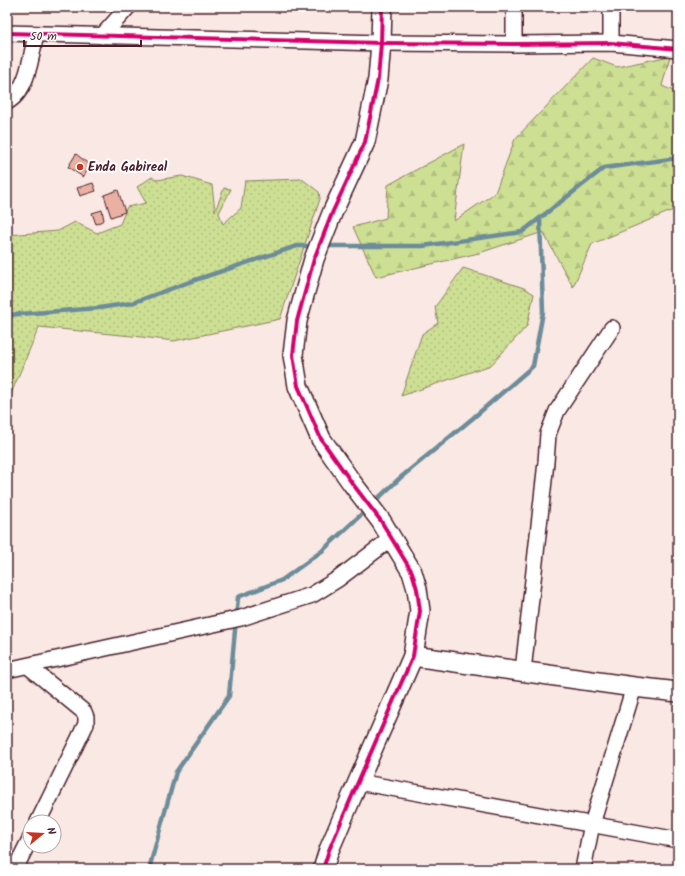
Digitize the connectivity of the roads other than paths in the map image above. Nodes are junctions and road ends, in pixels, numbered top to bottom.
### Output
1 (128, 7) edge
2 (382, 7) edge
3 (514, 7) edge
4 (611, 7) edge
5 (7, 33) edge
6 (36, 34) junction
7 (102, 36) junction
8 (381, 43) junction
9 (612, 43) junction
10 (514, 44) junction
11 (678, 49) edge
12 (7, 102) edge
13 (612, 328) dead end
14 (392, 538) junction
15 (413, 656) junction
16 (28, 666) junction
17 (7, 670) edge
18 (523, 671) junction
19 (634, 687) junction
20 (678, 692) edge
21 (358, 782) junction
22 (42, 814) edge
23 (592, 824) junction
24 (678, 840) edge
25 (22, 854) edge
26 (15, 869) edge
27 (323, 869) edge
28 (584, 869) edge

1 - 7 street
2 - 8 street
3 - 10 street
4 - 9 street
5 - 6 street
6 - 7 street
6 - 12 street
7 - 8 street
8 - 10 street
8 - 14 street
9 - 10 street
9 - 11 street
13 - 18 street
14 - 15 street
14 - 16 street
15 - 18 street
15 - 21 street
16 - 17 street
16 - 22 street
18 - 19 street
19 - 20 street
19 - 23 street
21 - 23 street
21 - 27 street
23 - 24 street
23 - 28 street
25 - 26 street

